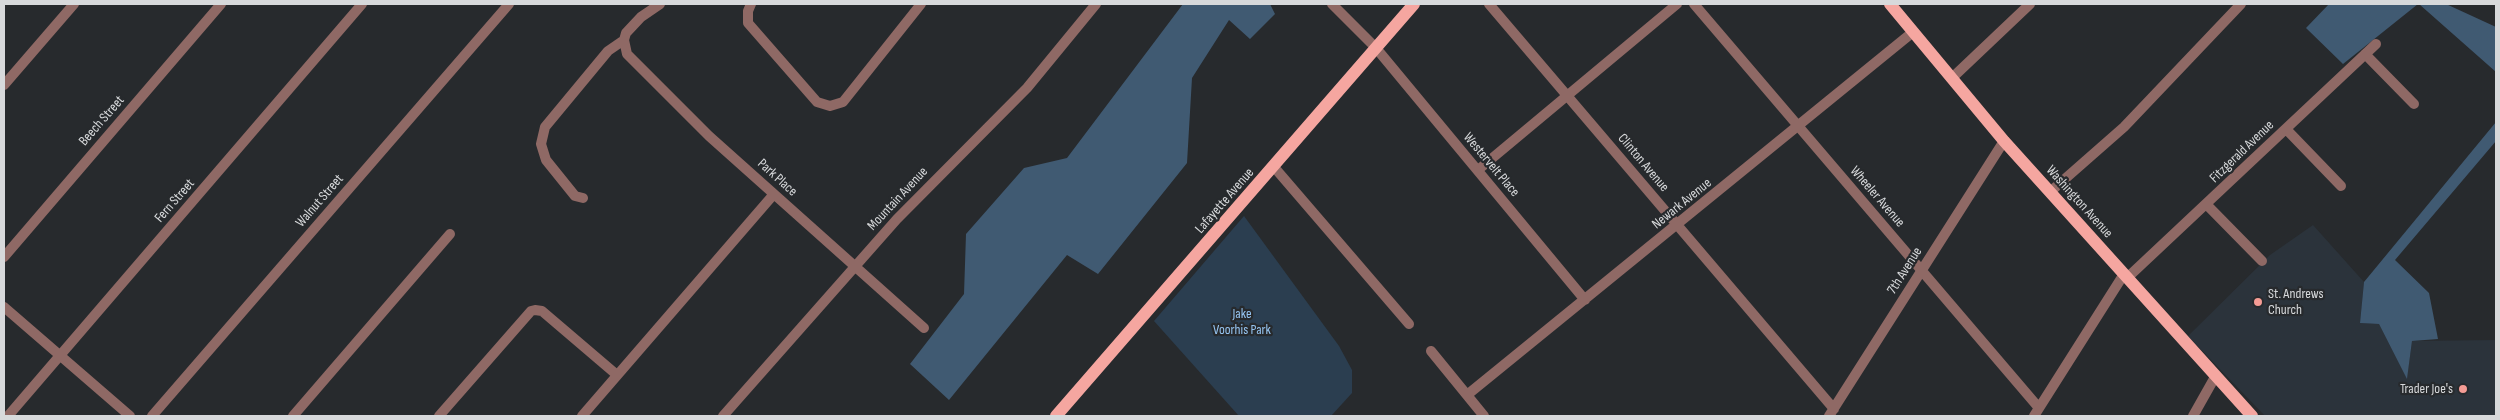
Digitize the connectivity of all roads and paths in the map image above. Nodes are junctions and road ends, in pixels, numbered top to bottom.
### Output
1 (74, 4) edge
2 (221, 4) edge
3 (362, 4) edge
4 (509, 4) edge
5 (660, 4) edge
6 (921, 4) edge
7 (1096, 4) edge
8 (1332, 4) edge
9 (1414, 4) edge
10 (1490, 4) edge
11 (1677, 4) edge
12 (1694, 4) edge
13 (1890, 4) edge
14 (2030, 4) edge
15 (2241, 4) edge
16 (750, 6) edge
17 (1914, 32) junction
18 (624, 40) junction
19 (2376, 44) dead end
20 (1376, 48) junction
21 (2365, 54) junction
22 (1952, 78) junction
23 (4, 85) edge
24 (1567, 96) junction
25 (2414, 104) dead end
26 (1799, 127) junction
27 (2286, 128) junction
28 (2004, 141) junction
29 (1274, 167) junction
30 (1478, 170) junction
31 (2342, 186) dead end
32 (2050, 192) junction
33 (774, 194) junction
34 (583, 198) dead end
35 (2207, 205) junction
36 (1677, 225) junction
37 (450, 234) dead end
38 (4, 256) edge
39 (2262, 261) dead end
40 (855, 266) junction
41 (1922, 270) junction
42 (2125, 276) junction
43 (1585, 300) junction
44 (4, 307) edge
45 (1408, 324) dead end
46 (924, 328) dead end
47 (1431, 351) dead end
48 (60, 356) junction
49 (617, 375) junction
50 (2215, 377) junction
51 (1467, 395) junction
52 (2037, 412) edge
53 (1831, 413) edge
54 (8, 416) edge
55 (130, 416) edge
56 (152, 416) edge
57 (293, 416) edge
58 (439, 416) edge
59 (582, 416) edge
60 (723, 416) edge
61 (1056, 416) edge
62 (1484, 416) edge
63 (2193, 416) edge
64 (2252, 416) edge

1 - 23 street
2 - 38 street, Beech Street
3 - 48 street, Fern Street
4 - 56 street, Walnut Street
5 - 18 street
6 - 16 street
7 - 40 street, Mountain Avenue
8 - 20 street, Westervelt Place
9 - 20 main road, Lafayette Avenue
10 - 24 street, Clinton Avenue
11 - 24 street
12 - 26 street, Wheeler Avenue
13 - 17 main road, Washington Avenue
14 - 22 street
15 - 32 street
17 - 22 main road, Washington Avenue
17 - 26 street, Newark Avenue
18 - 33 street, Park Place
18 - 34 street
19 - 21 street, Fitzgerald Avenue
20 - 29 main road, Lafayette Avenue
20 - 30 street, Westervelt Place
21 - 25 street
21 - 27 street, Fitzgerald Avenue
22 - 28 main road, Washington Avenue
24 - 30 street
24 - 36 street, Clinton Avenue
26 - 36 street, Newark Avenue
26 - 41 street, Wheeler Avenue
27 - 31 street
27 - 35 street, Fitzgerald Avenue
28 - 32 main road, Washington Avenue
28 - 41 street, 7th Avenue
29 - 45 street
29 - 61 main road, Lafayette Avenue
30 - 43 street, Westervelt Place
32 - 42 main road, Washington Avenue
33 - 40 street, Park Place
33 - 49 street
35 - 39 street
35 - 42 street, Fitzgerald Avenue
36 - 43 street, Newark Avenue
36 - 53 street, Clinton Avenue
37 - 57 street
40 - 46 street, Park Place
40 - 60 street, Mountain Avenue
41 - 52 street, Wheeler Avenue
41 - 53 street, 7th Avenue
42 - 50 main road, Washington Avenue
42 - 52 street, Fitzgerald Avenue
43 - 51 street, Newark Avenue
44 - 48 street
47 - 51 street
48 - 54 street, Fern Street
48 - 55 street
49 - 58 street
49 - 59 street
50 - 63 street
50 - 64 main road, Washington Avenue
51 - 62 street

